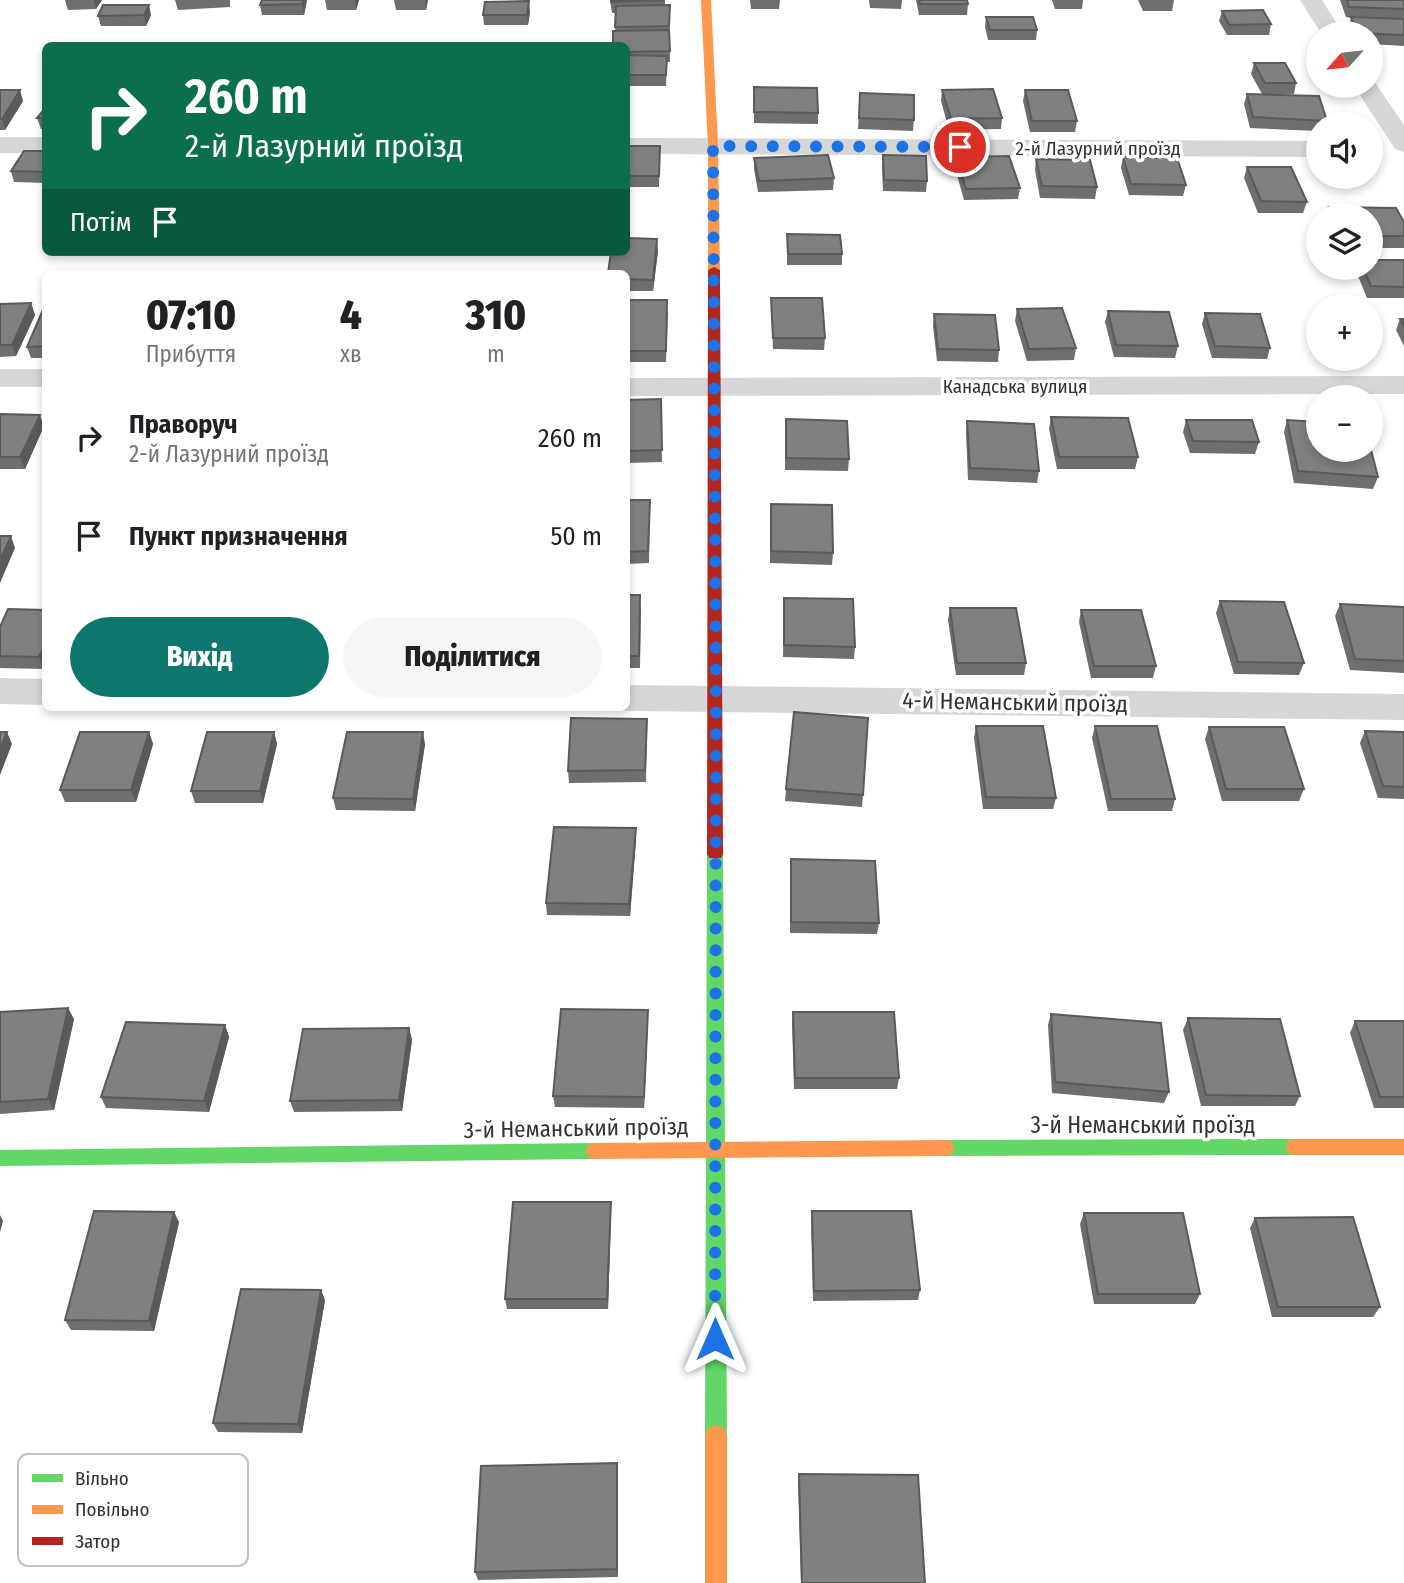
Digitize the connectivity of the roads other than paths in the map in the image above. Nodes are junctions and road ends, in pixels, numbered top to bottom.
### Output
1 (706, 0) edge
2 (1311, 0) edge
3 (1324, 21) edge
4 (1372, 98) edge
5 (0, 145) edge
6 (42, 145) edge
7 (630, 146) edge
8 (713, 146) junction
9 (1396, 148) edge
10 (1306, 149) edge
11 (0, 378) edge
12 (42, 379) edge
13 (1404, 385) edge
14 (630, 387) edge
15 (714, 388) junction
16 (0, 691) edge
17 (42, 692) edge
18 (630, 698) edge
19 (716, 699) junction
20 (1404, 707) edge
21 (1404, 1147) edge
22 (715, 1149) junction
23 (0, 1158) edge
24 (716, 1583) edge

1 - 8 street
2 - 3 street
4 - 9 street
5 - 6 street
7 - 8 street, 2-й Лазурний проїзд
8 - 10 street, 2-й Лазурний проїзд
8 - 15 street
11 - 12 street
13 - 15 street, Канадська вулиця
14 - 15 street, Канадська вулиця
15 - 19 street
16 - 17 street
18 - 19 street, 4-й Неманський проїзд
19 - 20 street, 4-й Неманський проїзд
19 - 22 street
21 - 22 street, 3-й Неманський проїзд
22 - 23 street, 3-й Неманський проїзд
22 - 24 street

